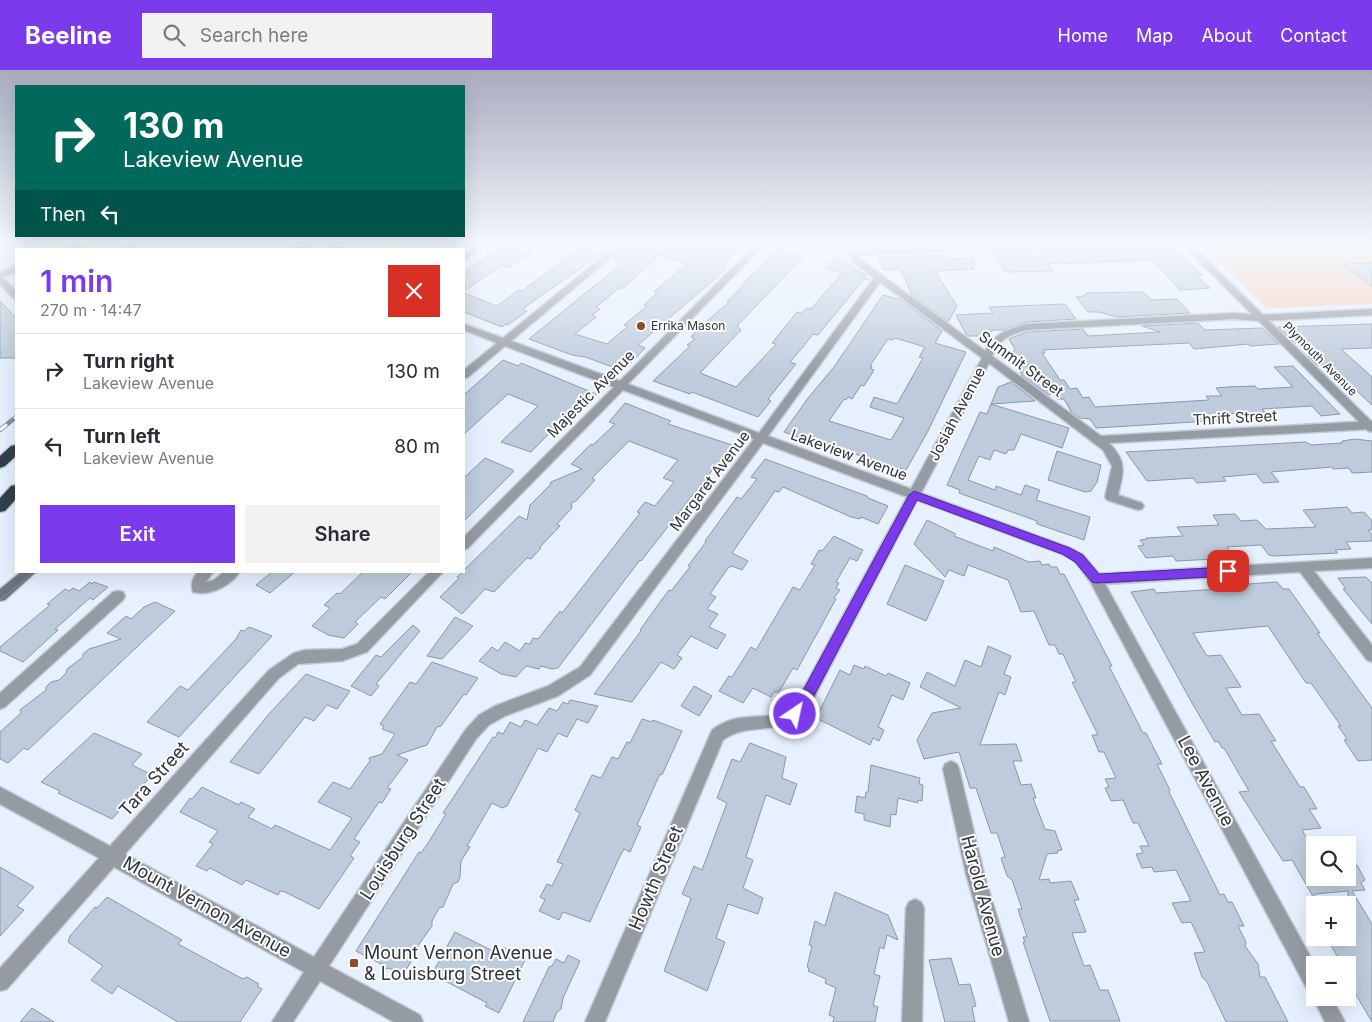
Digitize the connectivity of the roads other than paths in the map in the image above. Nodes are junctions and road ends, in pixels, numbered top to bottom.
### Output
1 (569, 288) edge
2 (717, 288) edge
3 (871, 288) edge
4 (894, 288) edge
5 (1230, 288) edge
6 (1372, 312) edge
7 (1260, 318) junction
8 (465, 328) edge
9 (504, 342) junction
10 (987, 358) junction
11 (465, 374) edge
12 (622, 386) junction
13 (1371, 426) edge
14 (761, 438) junction
15 (1099, 440) junction
16 (15, 449) edge
17 (0, 463) edge
18 (15, 491) edge
19 (914, 495) junction
20 (1138, 506) dead end
21 (0, 507) edge
22 (465, 544) edge
23 (1372, 563) edge
24 (1303, 567) junction
25 (29, 573) edge
26 (206, 573) edge
27 (232, 573) edge
28 (436, 573) edge
29 (1096, 579) junction
30 (0, 596) edge
31 (118, 596) dead end
32 (1372, 656) edge
33 (554, 691) joint
34 (0, 702) edge
35 (717, 735) joint
36 (951, 769) dead end
37 (0, 795) edge
38 (113, 855) junction
39 (915, 908) dead end
40 (1306, 967) edge
41 (317, 968) junction
42 (0, 982) edge
43 (1326, 1006) edge
44 (282, 1022) edge
45 (413, 1022) edge
46 (595, 1022) edge
47 (912, 1022) edge
48 (1020, 1022) edge
49 (1335, 1022) edge

1 - 9 street
2 - 12 street, Majestic Avenue
3 - 14 street, Margaret Avenue
4 - 10 street, Summit Street
5 - 7 street, Plymouth Avenue
6 - 7 street
7 - 10 street, Josiah Avenue
7 - 13 street, Plymouth Avenue
8 - 9 street, Lakeview Avenue
9 - 11 street
9 - 12 street, Lakeview Avenue
10 - 15 street, Summit Street
10 - 19 street, Josiah Avenue
12 - 14 street, Lakeview Avenue
12 - 22 street, Majestic Avenue
13 - 15 street, Thrift Street
14 - 19 street, Lakeview Avenue
14 - 33 street, Margaret Avenue
15 - 20 street, Summit Street
16 - 17 highway
18 - 21 highway
19 - 29 street, Lakeview Avenue
19 - 35 street, Josiah Avenue
23 - 24 street
24 - 29 street
24 - 32 street
25 - 30 main road
26 - 27 street
28 - 38 street, Tara Street
29 - 40 street, Lee Avenue
31 - 34 street
33 - 41 street, Louisburg Street
35 - 46 street, Howth Street
36 - 48 street, Harold Avenue
37 - 38 street, Mount Vernon Avenue
38 - 41 street, Mount Vernon Avenue
38 - 42 street, Tara Street
39 - 47 street
41 - 44 street, Louisburg Street
41 - 45 street, Mount Vernon Avenue
43 - 49 street

